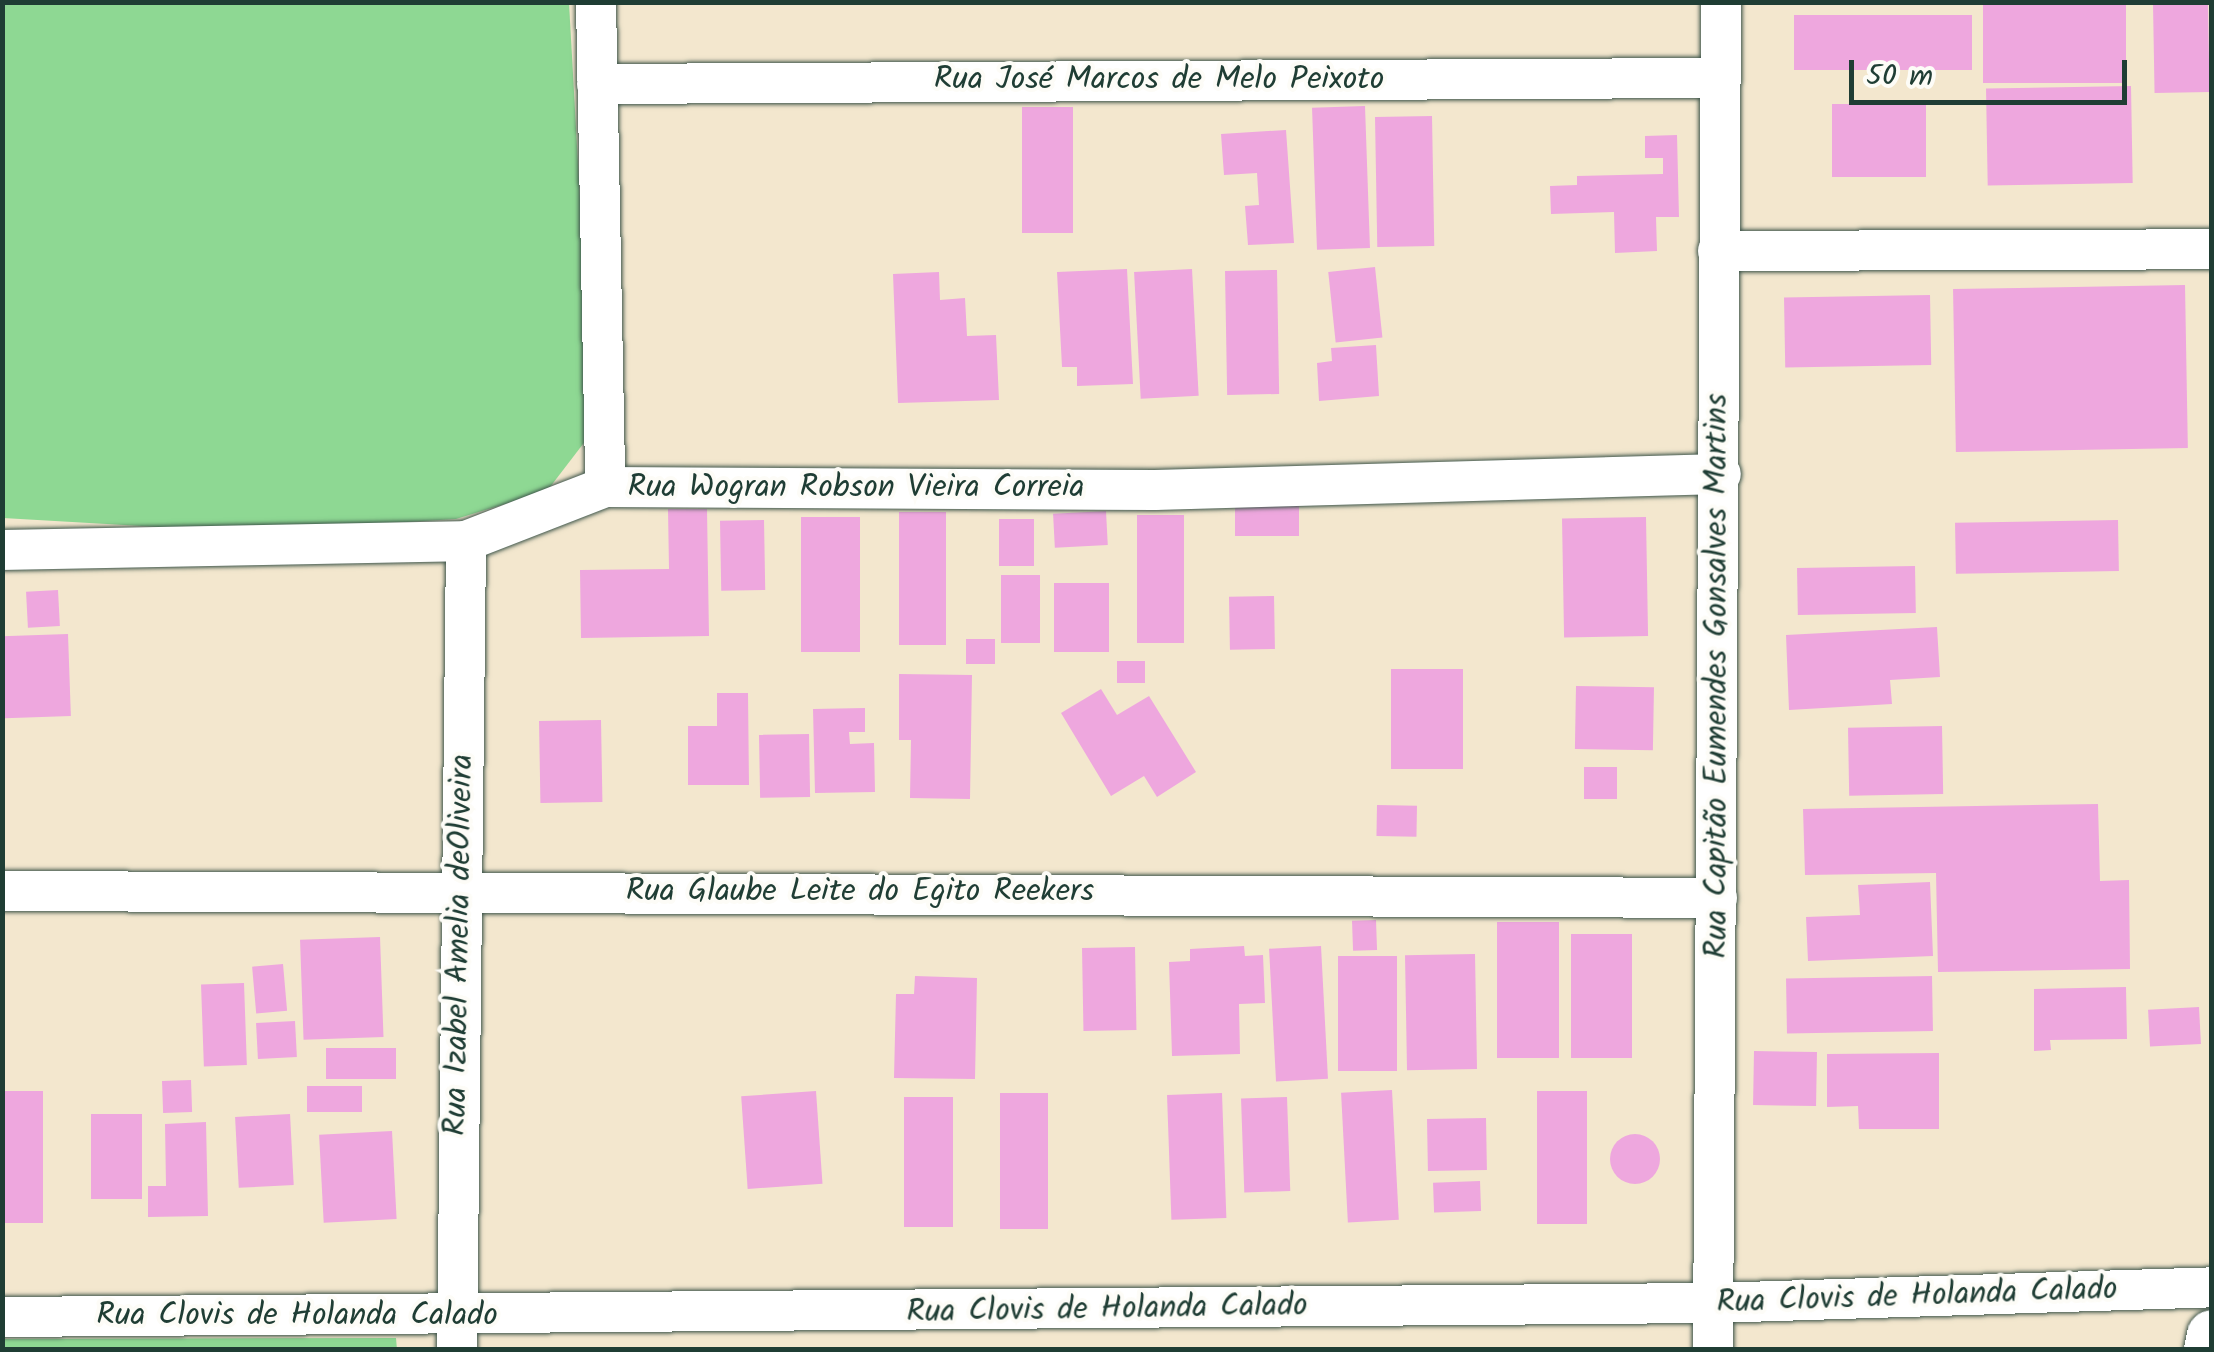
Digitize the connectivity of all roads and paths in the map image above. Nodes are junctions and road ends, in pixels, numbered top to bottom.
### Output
1 (596, 2) edge
2 (1721, 2) edge
3 (1721, 78) junction
4 (597, 84) junction
5 (2212, 249) edge
6 (1718, 251) junction
7 (1721, 474) junction
8 (606, 487) junction
9 (466, 541) junction
10 (2, 550) edge
11 (460, 890) junction
12 (2, 891) edge
13 (1717, 898) junction
14 (2212, 1288) edge
15 (1713, 1303) junction
16 (2, 1317) edge
17 (457, 1333) edge
18 (2212, 1335) edge
19 (1714, 1350) edge
20 (2210, 1350) edge

1 - 4 street
2 - 3 street, Rua Capitão Eumendes Gonsalves Martins
3 - 4 street, Rua José Marcos de Melo Peixoto
3 - 6 street, Rua Capitão Eumendes Gonsalves Martins
4 - 8 street
5 - 6 street
6 - 7 street, Rua Capitão Eumendes Gonsalves Martins
7 - 8 street, Rua Wogran Robson Vieira Correia
7 - 13 street, Rua Capitão Eumendes Gonsalves Martins
8 - 9 street, Rua Wogran Robson Vieira Correia
9 - 10 street, Rua Wogran Robson Vieira Correia
9 - 11 street, Rua Izabel Amelia deOliveira
11 - 12 street, Rua Glaube Leite do Egito Reekers
11 - 13 street, Rua Glaube Leite do Egito Reekers
11 - 17 street, Rua Izabel Amelia deOliveira
13 - 15 street, Rua Capitão Eumendes Gonsalves Martins
14 - 15 street, Rua Clovis de Holanda Calado
15 - 17 street, Rua Clovis de Holanda Calado
15 - 19 street, Rua Capitão Eumendes Gonsalves Martins
16 - 17 street, Rua Clovis de Holanda Calado
18 - 20 street

